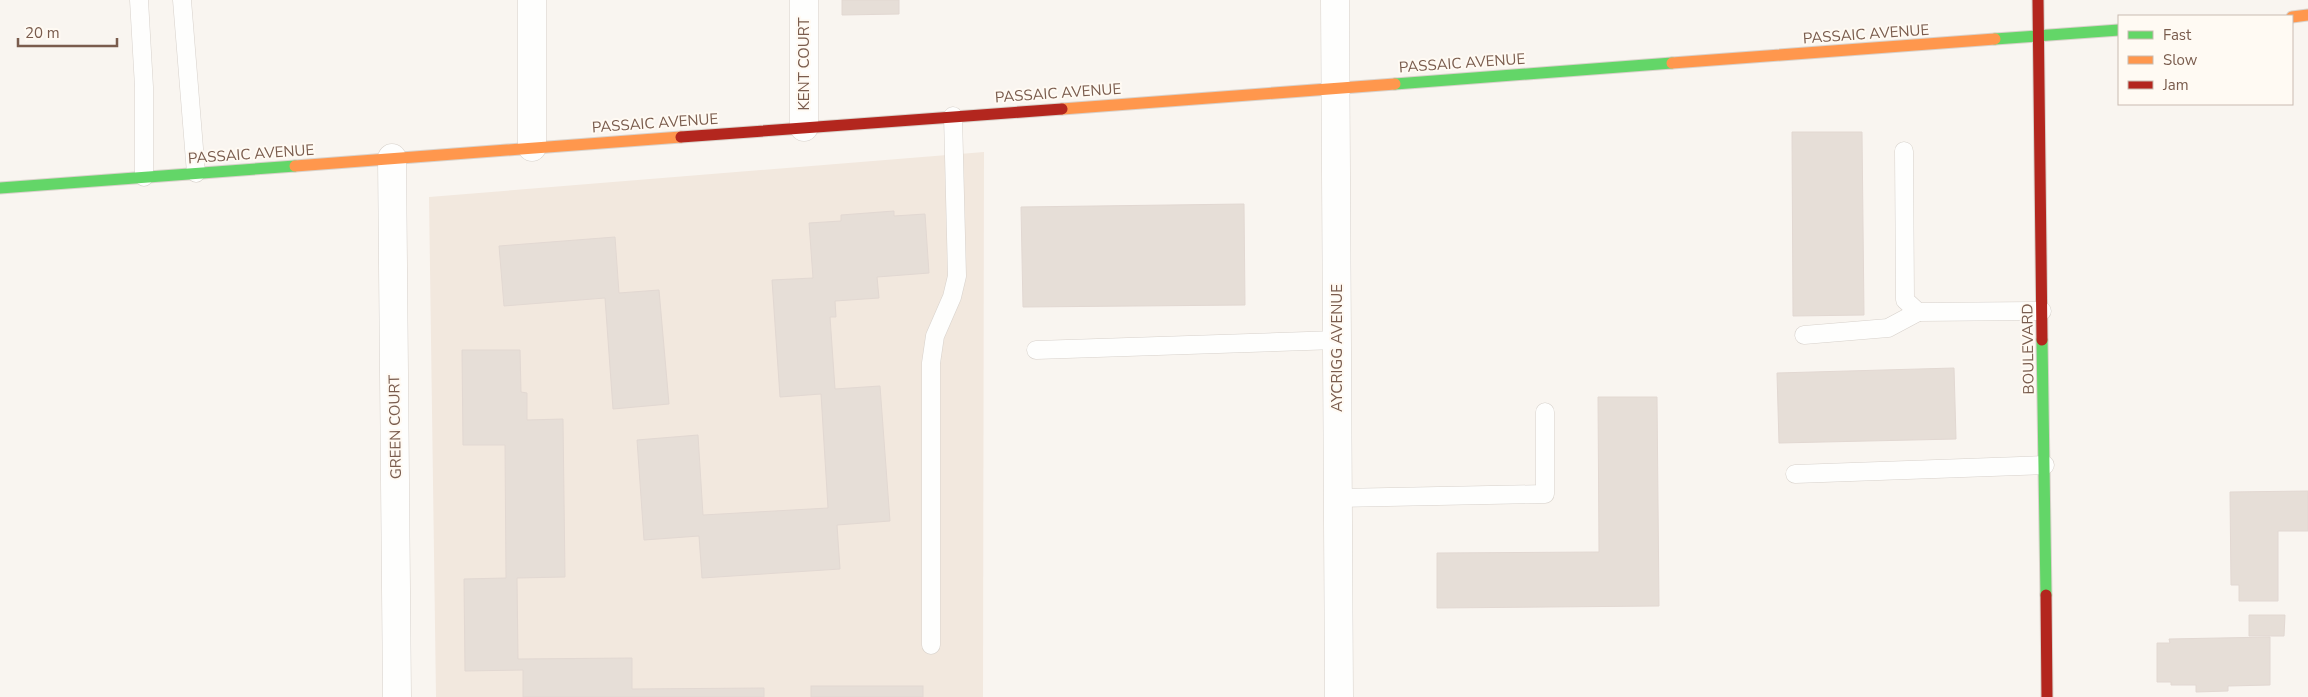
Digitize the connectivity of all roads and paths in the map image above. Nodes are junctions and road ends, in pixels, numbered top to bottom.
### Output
1 (139, 0) edge
2 (182, 0) edge
3 (532, 0) edge
4 (804, 0) edge
5 (1335, 0) edge
6 (2038, 0) edge
7 (2308, 15) edge
8 (2293, 16) edge
9 (2118, 30) edge
10 (2039, 36) junction
11 (1336, 88) junction
12 (953, 116) junction
13 (804, 127) junction
14 (532, 147) junction
15 (1904, 151) dead end
16 (392, 158) junction
17 (196, 173) junction
18 (144, 177) junction
19 (0, 188) edge
20 (2042, 310) junction
21 (1918, 312) junction
22 (1804, 335) dead end
23 (1338, 340) junction
24 (1036, 350) dead end
25 (1545, 412) dead end
26 (2045, 465) junction
27 (1795, 474) dead end
28 (1338, 498) junction
29 (931, 646) dead end
30 (397, 697) edge
31 (1339, 697) edge
32 (2047, 697) edge

1 - 18 lane
2 - 17 lane
3 - 14 street
4 - 13 street, KENT COURT
5 - 11 street, AYCRIGG AVENUE
6 - 10 street, BOULEVARD
7 - 8 street
9 - 10 street, PASSAIC AVENUE
10 - 11 street, PASSAIC AVENUE
10 - 20 street, BOULEVARD
11 - 12 street, PASSAIC AVENUE
11 - 23 street, AYCRIGG AVENUE
12 - 13 street, PASSAIC AVENUE
12 - 29 lane
13 - 14 street, PASSAIC AVENUE
14 - 16 street, PASSAIC AVENUE
15 - 21 lane
16 - 17 street, PASSAIC AVENUE
16 - 30 street, GREEN COURT
17 - 18 street, PASSAIC AVENUE
18 - 19 street, PASSAIC AVENUE
20 - 21 lane
20 - 26 street, BOULEVARD
21 - 22 lane
23 - 24 lane
23 - 28 street, AYCRIGG AVENUE
25 - 28 lane
26 - 27 lane
26 - 32 street, BOULEVARD
28 - 31 street, AYCRIGG AVENUE

